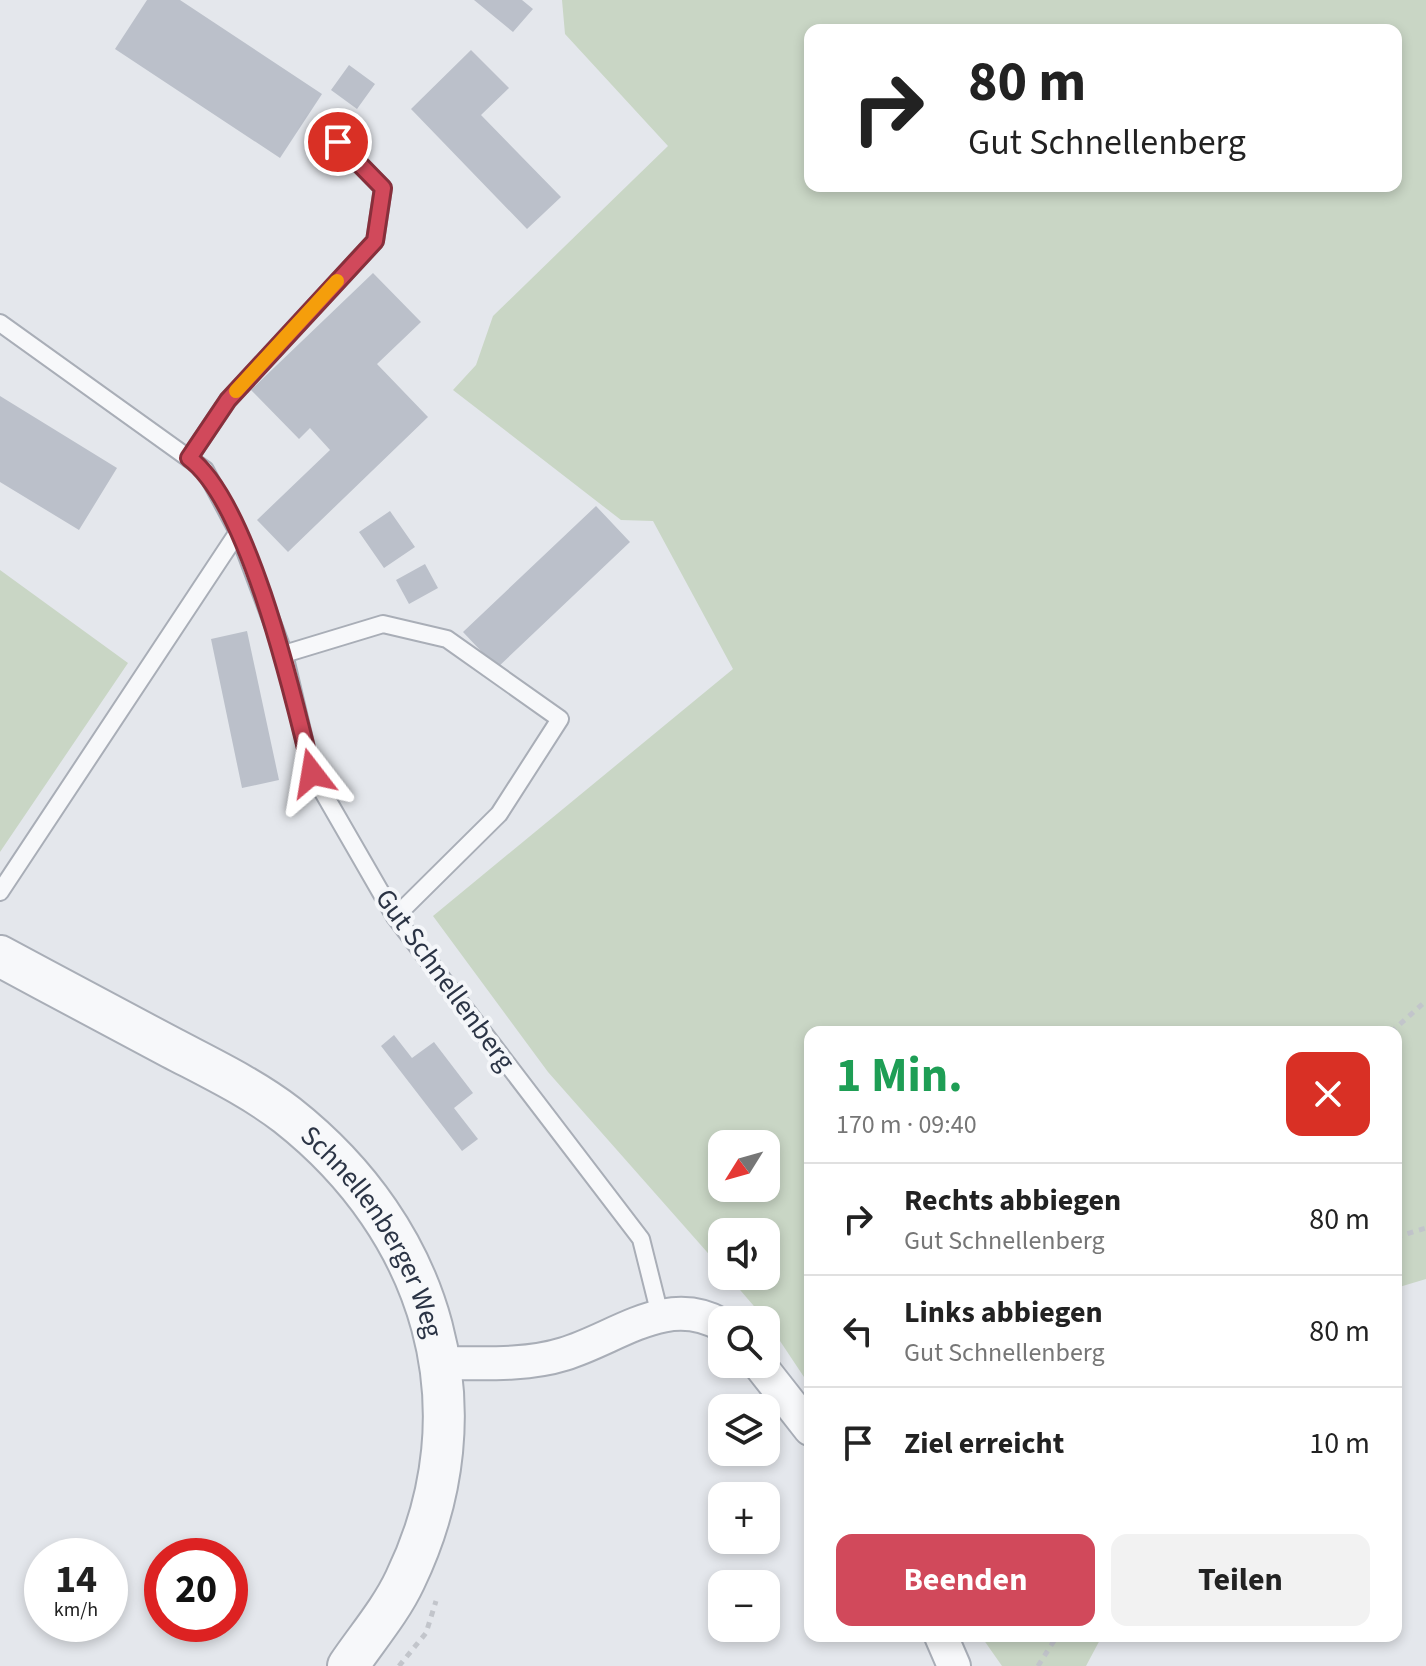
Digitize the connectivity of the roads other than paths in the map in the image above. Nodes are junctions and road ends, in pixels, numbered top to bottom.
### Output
1 (338, 142) dead end
2 (0, 323) edge
3 (189, 458) junction
4 (238, 532) junction
5 (284, 654) junction
6 (0, 892) edge
7 (395, 917) junction
8 (0, 956) edge
9 (660, 1315) junction
10 (708, 1319) edge
11 (440, 1363) junction
12 (770, 1378) edge
13 (804, 1421) edge
14 (944, 1642) edge
15 (348, 1666) edge
16 (954, 1666) edge

1 - 3 lane
2 - 3 lane, Gut Schnellenberg
3 - 4 lane, Gut Schnellenberg
4 - 5 lane, Gut Schnellenberg
4 - 6 lane
5 - 7 lane, Gut Schnellenberg
5 - 7 lane
7 - 9 lane, Gut Schnellenberg
8 - 11 street, Schnellenberger Weg
9 - 10 street
9 - 11 street
11 - 15 street, Schnellenberger Weg
12 - 13 street
14 - 16 street

